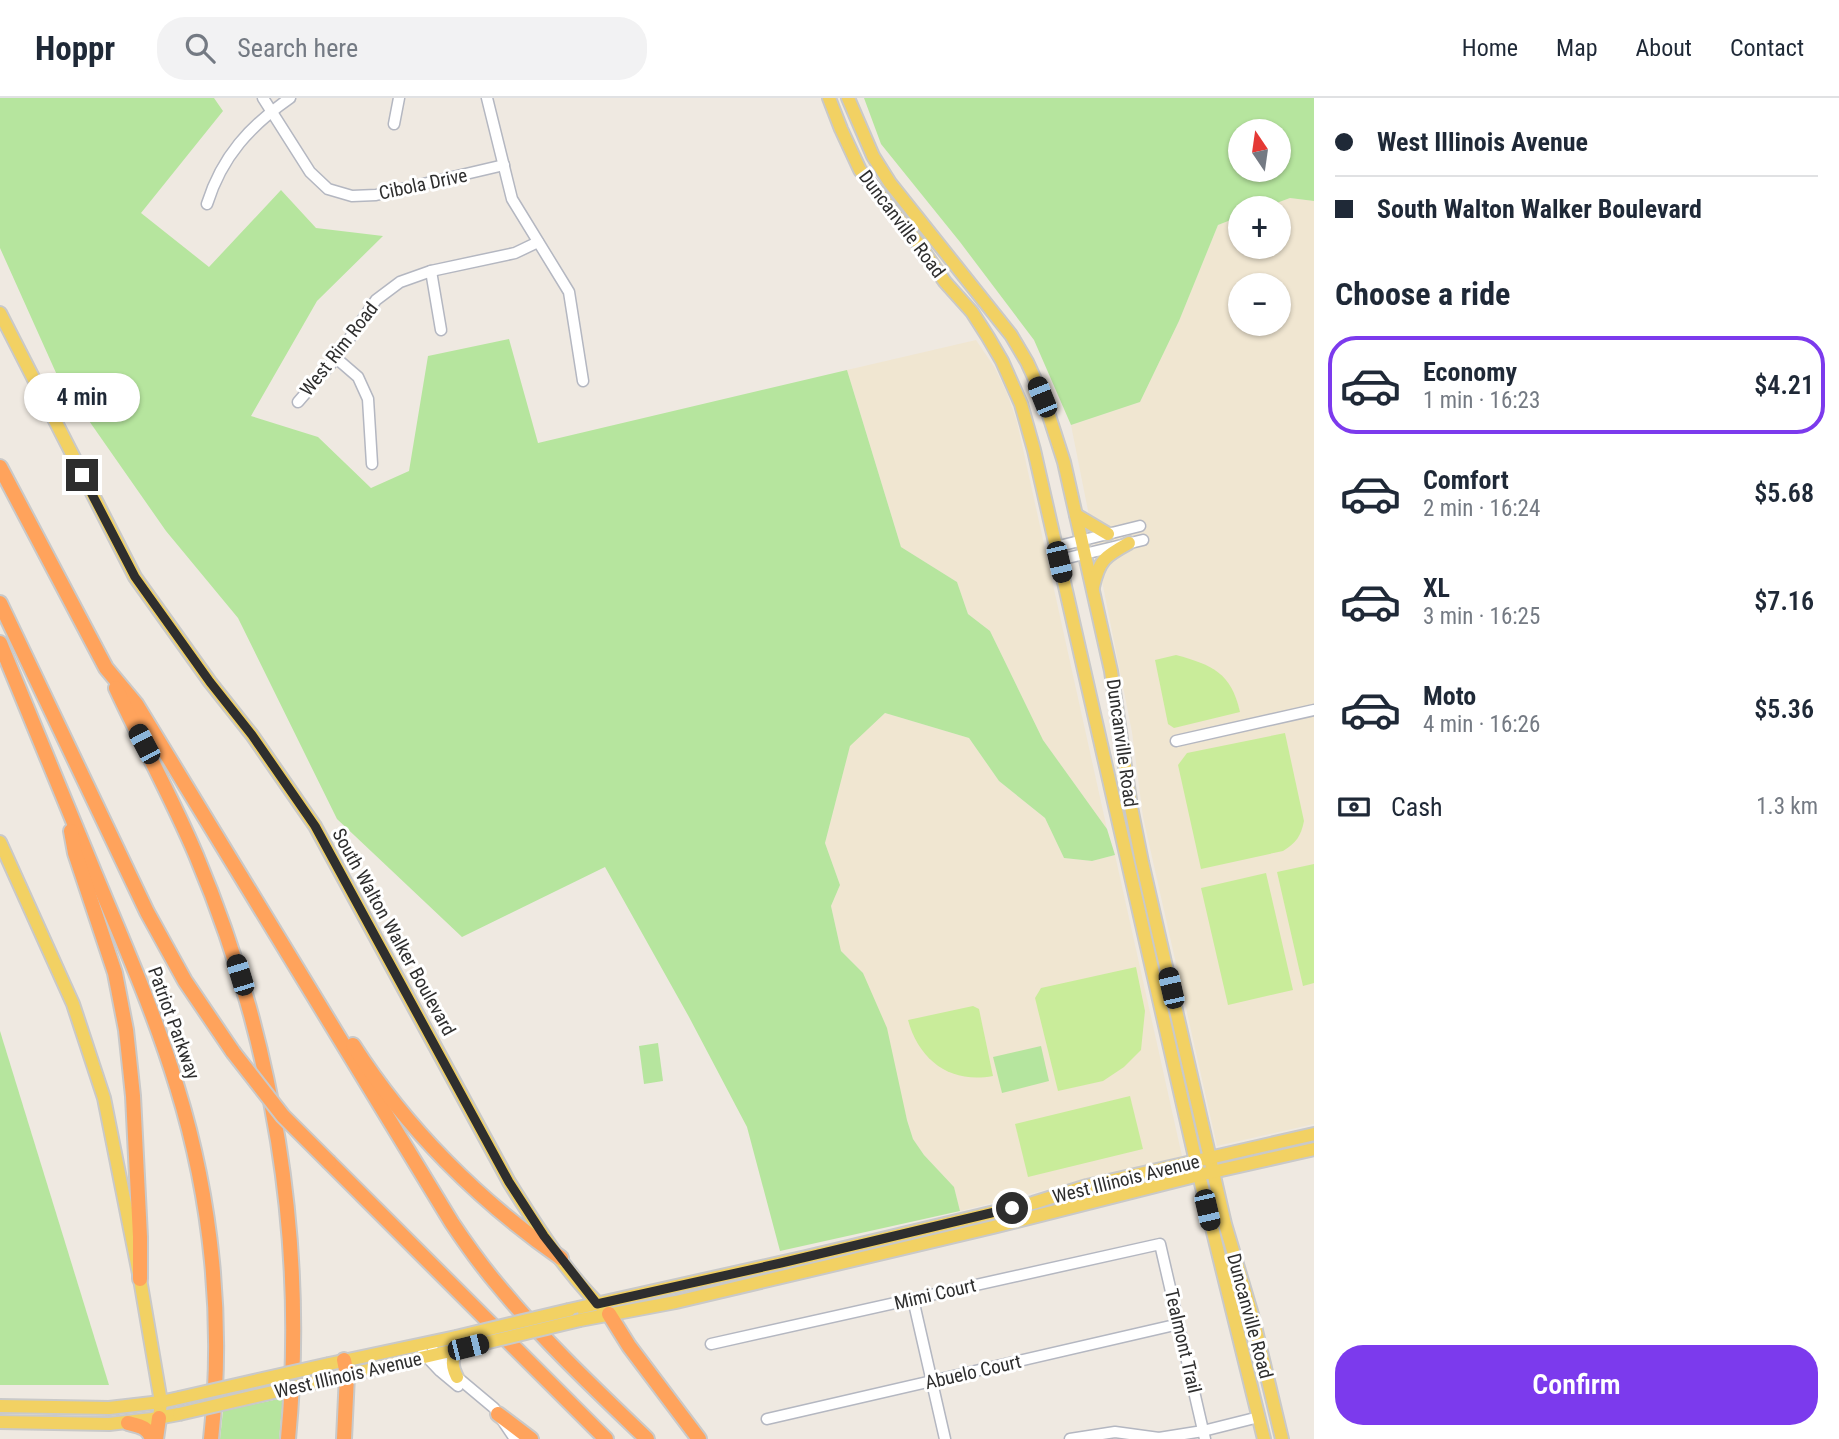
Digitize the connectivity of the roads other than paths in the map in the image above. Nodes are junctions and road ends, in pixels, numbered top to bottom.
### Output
1 (262, 98) edge
2 (290, 98) edge
3 (399, 98) edge
4 (487, 98) edge
5 (829, 98) edge
6 (848, 98) edge
7 (272, 111) junction
8 (394, 124) dead end
9 (869, 147) junction
10 (853, 155) junction
11 (504, 165) junction
12 (207, 204) dead end
13 (538, 242) junction
14 (959, 270) junction
15 (431, 271) junction
16 (945, 282) junction
17 (0, 313) edge
18 (441, 330) dead end
19 (336, 358) junction
20 (583, 381) dead end
21 (1042, 397) junction
22 (298, 402) dead end
23 (1021, 404) junction
24 (372, 464) dead end
25 (0, 467) edge
26 (1076, 515) junction
27 (1140, 526) dead end
28 (1108, 534) junction
29 (1143, 540) dead end
30 (1129, 543) junction
31 (1083, 548) junction
32 (1057, 554) junction
33 (1092, 590) junction
34 (0, 603) edge
35 (0, 643) edge
36 (106, 668) junction
37 (1314, 710) edge
38 (1176, 741) dead end
39 (67, 805) junction
40 (0, 842) edge
41 (270, 926) junction
42 (1314, 1134) edge
43 (1314, 1149) edge
44 (1209, 1158) junction
45 (1196, 1161) junction
46 (1213, 1172) junction
47 (1199, 1175) junction
48 (990, 1213) junction
49 (993, 1227) junction
50 (1160, 1244) joint
51 (561, 1258) junction
52 (781, 1263) junction
53 (784, 1277) junction
54 (140, 1279) junction
55 (703, 1281) junction
56 (705, 1295) junction
57 (913, 1299) junction
58 (597, 1304) junction
59 (609, 1314) junction
60 (1179, 1324) junction
61 (711, 1344) dead end
62 (466, 1347) junction
63 (427, 1350) junction
64 (346, 1368) junction
65 (457, 1377) junction
66 (932, 1381) junction
67 (161, 1402) junction
68 (0, 1406) edge
69 (498, 1414) junction
70 (1276, 1414) junction
71 (159, 1418) junction
72 (1259, 1418) junction
73 (767, 1419) dead end
74 (0, 1422) edge
75 (128, 1423) junction
76 (1204, 1435) edge
77 (154, 1439) edge
78 (211, 1439) edge
79 (288, 1439) edge
80 (344, 1439) edge
81 (515, 1439) edge
82 (531, 1439) edge
83 (606, 1439) edge
84 (647, 1439) edge
85 (699, 1439) edge
86 (946, 1439) edge
87 (1070, 1439) edge
88 (1264, 1439) edge
89 (1282, 1439) edge

1 - 7 street, Cibola Drive
2 - 7 street
3 - 8 street
4 - 11 street
5 - 10 main road, Duncanville Road
6 - 9 main road, Duncanville Road
7 - 11 street, Cibola Drive
7 - 12 street
9 - 10 main road
9 - 14 main road, Duncanville Road
10 - 16 main road, Duncanville Road
11 - 13 street
13 - 15 street, West Rim Road
13 - 20 street
14 - 16 main road
14 - 21 main road, Duncanville Road
15 - 18 street
15 - 19 street, West Rim Road
16 - 23 main road, Duncanville Road
17 - 51 main road, South Walton Walker Boulevard
19 - 22 street, West Rim Road
19 - 24 street
21 - 23 main road
21 - 26 main road, Duncanville Road
23 - 32 main road, Duncanville Road
25 - 36 highway
26 - 28 main road
26 - 31 main road, Duncanville Road
27 - 28 street
28 - 31 street
29 - 30 street
30 - 31 street
30 - 33 main road
31 - 32 street
31 - 33 main road, Duncanville Road
32 - 45 main road, Duncanville Road
33 - 44 main road, Duncanville Road
34 - 83 highway, bridge
35 - 39 highway, Patriot Parkway
36 - 41 highway
36 - 79 highway
37 - 38 street
39 - 54 highway
39 - 78 highway, Patriot Parkway
40 - 54 main road
41 - 51 highway
41 - 84 highway
42 - 44 main road, West Illinois Avenue
43 - 46 main road, West Illinois Avenue
44 - 45 main road, West Illinois Avenue
44 - 46 main road, Duncanville Road
45 - 47 main road, Duncanville Road
45 - 48 main road, West Illinois Avenue
46 - 47 main road, West Illinois Avenue
46 - 70 main road, Duncanville Road
47 - 49 main road, West Illinois Avenue
47 - 72 main road, Duncanville Road
48 - 49 main road
48 - 52 main road, West Illinois Avenue
49 - 53 main road, West Illinois Avenue
50 - 57 street, Mimi Court
50 - 60 street, Tealmont Trail
51 - 58 main road, South Walton Walker Boulevard
52 - 53 main road
52 - 55 main road, West Illinois Avenue
53 - 56 main road, West Illinois Avenue
54 - 67 main road
55 - 56 main road
55 - 58 main road, West Illinois Avenue
56 - 59 main road, West Illinois Avenue
57 - 61 street, Mimi Court
57 - 66 street
58 - 59 main road, South Walton Walker Boulevard
58 - 63 main road, West Illinois Avenue, bridge
59 - 62 main road, West Illinois Avenue, bridge
59 - 85 highway
60 - 66 street, Abuelo Court
60 - 76 street, Tealmont Trail
62 - 63 main road, West Illinois Avenue
62 - 65 main road
63 - 64 main road, West Illinois Avenue
63 - 65 street
63 - 69 street
64 - 67 main road, West Illinois Avenue, bridge
64 - 71 main road, West Illinois Avenue, bridge
64 - 80 highway
65 - 69 street
66 - 73 street, Abuelo Court
66 - 86 street
67 - 68 main road, West Illinois Avenue
67 - 71 main road
69 - 81 street
69 - 82 highway
70 - 72 main road
70 - 89 main road, Duncanville Road
71 - 75 main road, West Illinois Avenue
71 - 77 highway
72 - 76 street
72 - 88 main road, Duncanville Road
74 - 75 main road, West Illinois Avenue
75 - 77 highway
76 - 87 street

